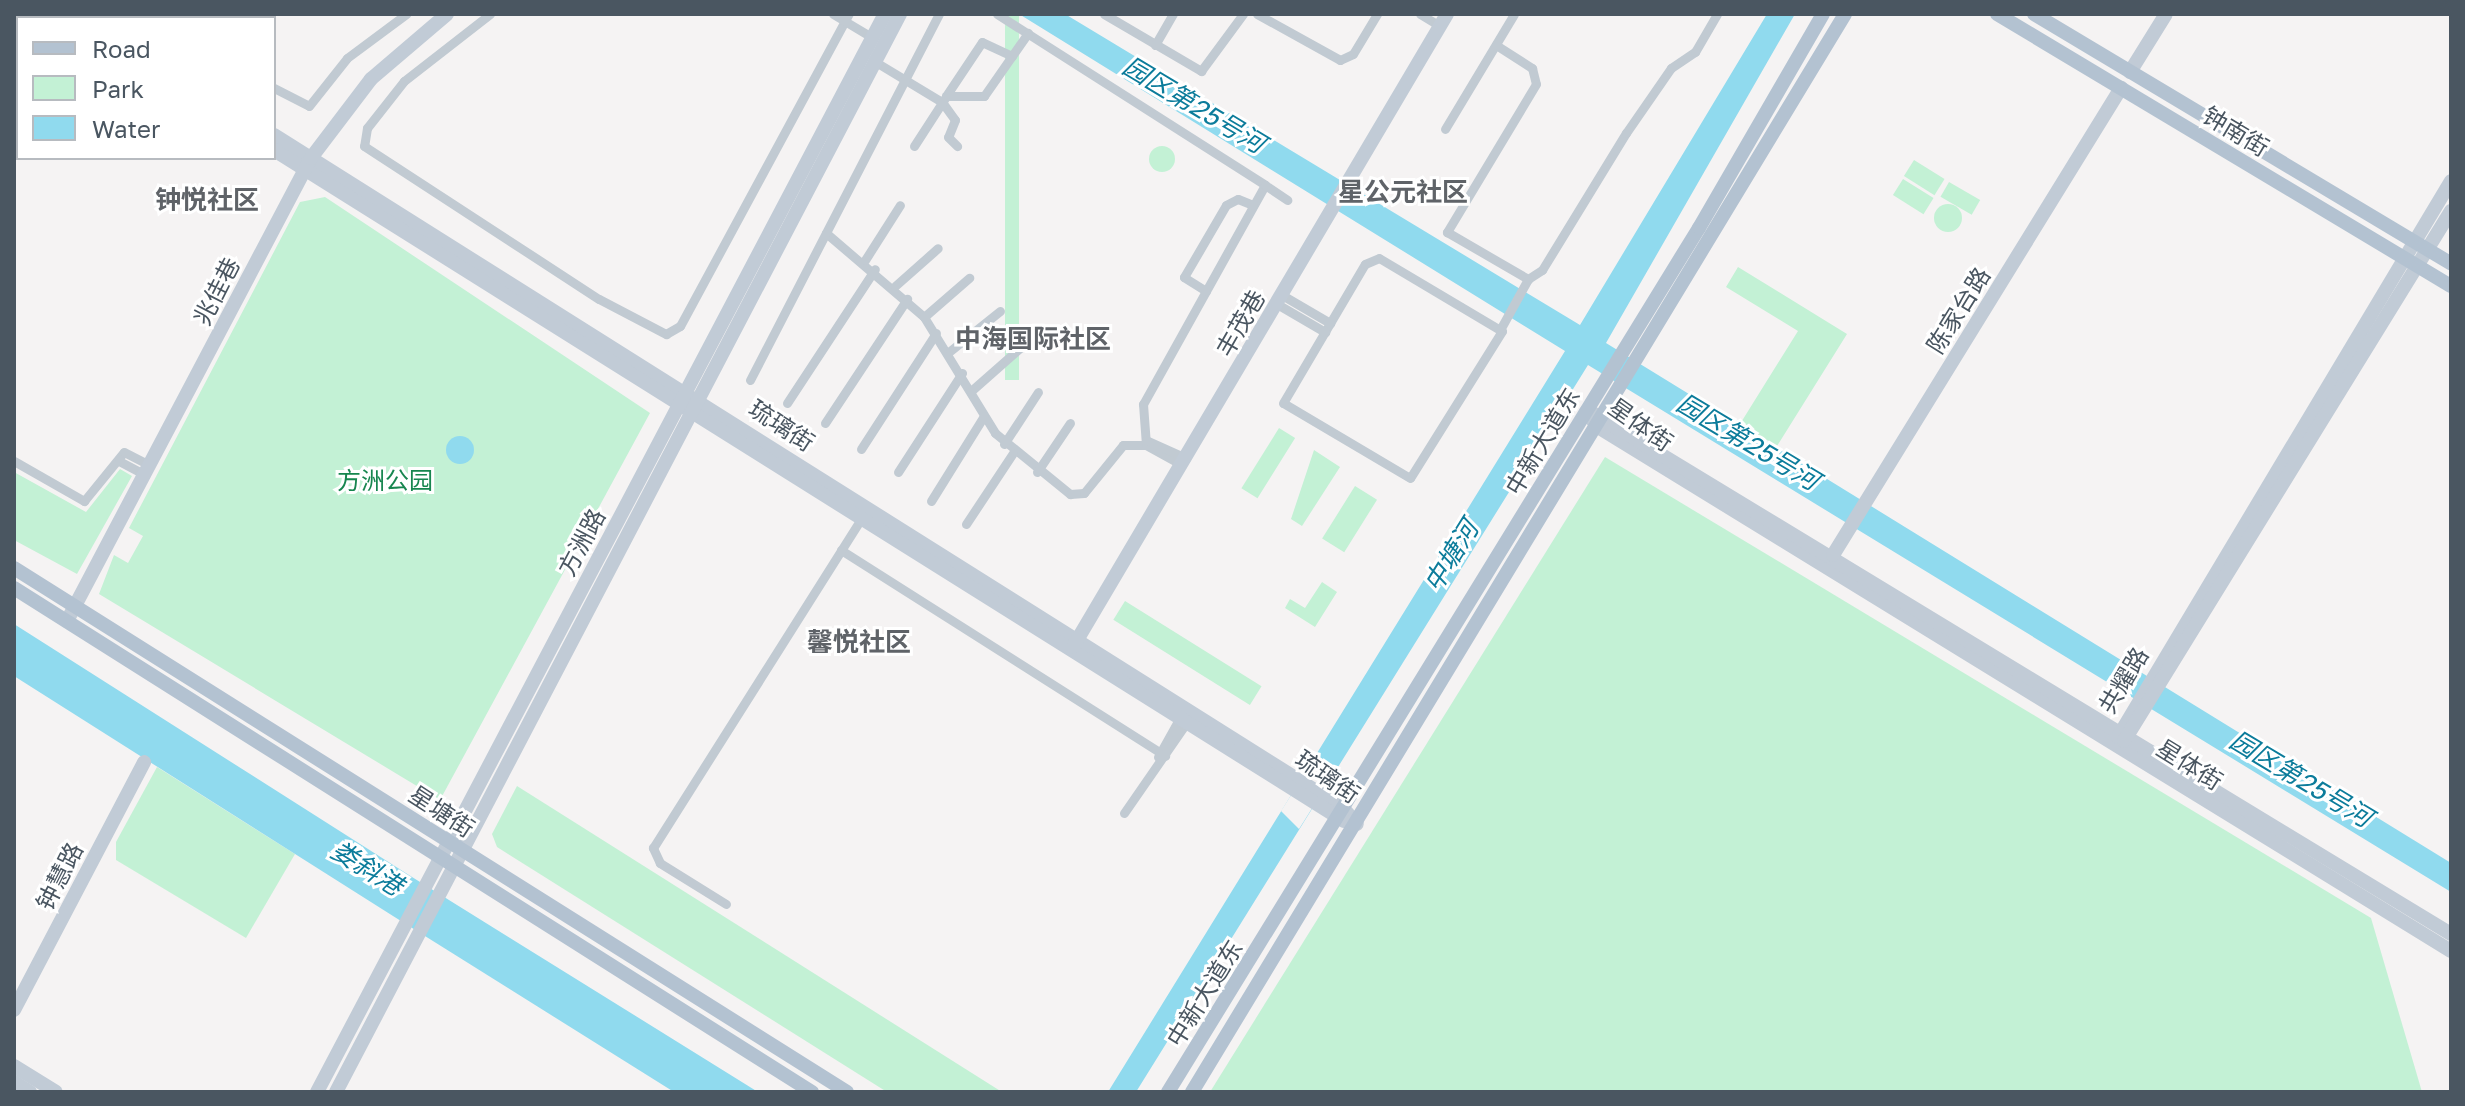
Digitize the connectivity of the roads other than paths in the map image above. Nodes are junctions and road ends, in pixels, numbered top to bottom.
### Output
1 (406, 14) edge
2 (447, 14) edge
3 (490, 14) edge
4 (833, 14) edge
5 (885, 14) edge
6 (900, 14) edge
7 (939, 14) edge
8 (997, 14) edge
9 (1104, 14) edge
10 (1173, 14) edge
11 (1243, 14) edge
12 (1257, 14) edge
13 (1377, 14) edge
14 (1420, 14) edge
15 (1514, 14) edge
16 (1717, 14) edge
17 (1823, 14) edge
18 (1845, 14) edge
19 (1997, 14) edge
20 (2034, 14) edge
21 (2166, 14) edge
22 (847, 18) edge
23 (1443, 18) edge
24 (1028, 33) junction
25 (873, 38) junction
26 (1155, 45) junction
27 (1496, 45) junction
28 (1012, 56) junction
29 (874, 61) junction
30 (2130, 72) junction
31 (905, 81) junction
32 (2121, 88) junction
33 (276, 89) edge
34 (961, 96) junction
35 (944, 99) junction
36 (950, 113) junction
37 (1445, 129) dead end
38 (276, 137) edge
39 (914, 146) dead end
40 (957, 146) dead end
41 (276, 151) edge
42 (308, 164) junction
43 (2451, 181) edge
44 (1265, 185) junction
45 (1287, 200) dead end
46 (900, 205) dead end
47 (1253, 205) junction
48 (2451, 211) edge
49 (826, 233) junction
50 (2421, 246) junction
51 (938, 248) dead end
52 (2405, 258) junction
53 (865, 260) junction
54 (2451, 264) edge
55 (2418, 266) junction
56 (875, 269) junction
57 (969, 278) dead end
58 (1528, 279) junction
59 (895, 286) junction
60 (2451, 286) edge
61 (1206, 291) junction
62 (907, 299) junction
63 (1279, 299) junction
64 (1000, 311) dead end
65 (924, 317) junction
66 (1327, 328) junction
67 (1501, 328) junction
68 (936, 333) junction
69 (1022, 346) dead end
70 (950, 351) junction
71 (962, 373) junction
72 (750, 380) dead end
73 (971, 391) junction
74 (1038, 392) dead end
75 (689, 400) junction
76 (787, 403) dead end
77 (1586, 412) junction
78 (984, 416) junction
79 (1601, 421) junction
80 (825, 423) dead end
81 (1070, 423) dead end
82 (1145, 443) junction
83 (1004, 444) junction
84 (861, 449) dead end
85 (1013, 453) junction
86 (14, 461) edge
87 (1184, 461) junction
88 (147, 470) junction
89 (898, 472) dead end
90 (1037, 472) junction
91 (931, 501) dead end
92 (861, 519) junction
93 (966, 524) dead end
94 (841, 550) junction
95 (1833, 555) junction
96 (14, 568) edge
97 (14, 588) edge
98 (75, 606) junction
99 (67, 621) junction
100 (1073, 647) junction
101 (1182, 723) junction
102 (2118, 729) junction
103 (2132, 737) junction
104 (2117, 745) junction
105 (1160, 756) junction
106 (144, 762) dead end
107 (1296, 787) junction
108 (1124, 813) dead end
109 (1340, 814) junction
110 (1357, 824) junction
111 (448, 840) junction
112 (464, 852) junction
113 (440, 857) junction
114 (456, 867) junction
115 (726, 904) dead end
116 (2451, 934) edge
117 (2451, 951) edge
118 (14, 1010) edge
119 (14, 1066) edge
120 (14, 1082) edge
121 (30, 1092) edge
122 (56, 1092) edge
123 (317, 1092) edge
124 (336, 1092) edge
125 (812, 1092) edge
126 (847, 1092) edge
127 (1168, 1092) edge
128 (1192, 1092) edge

1 - 33 street
2 - 42 street, 兆佳巷
3 - 22 street
4 - 22 street
5 - 25 street, 方洲路
6 - 29 street, 方洲路
7 - 31 street
8 - 24 street
9 - 26 street
10 - 26 street
11 - 26 street
12 - 13 street
14 - 23 street
15 - 27 street
16 - 58 street
17 - 77 main road, 中新大道东
18 - 79 main road, 中新大道东
19 - 32 main road, 钟南街
20 - 30 main road, 钟南街
21 - 30 street
22 - 25 street
23 - 63 street, 丰茂巷
24 - 28 street
24 - 44 street
25 - 75 street, 方洲路
27 - 37 street
27 - 58 street
28 - 34 street
28 - 35 street
29 - 31 street
29 - 75 street, 方洲路
30 - 50 main road, 钟南街
31 - 35 street
31 - 49 street
32 - 52 main road, 钟南街
32 - 95 street, 陈家台路
34 - 35 street
34 - 36 street
35 - 36 street
35 - 39 street
36 - 40 street
38 - 42 street, 琉璃街
41 - 42 street, 琉璃街
42 - 75 street, 琉璃街
42 - 88 street, 兆佳巷
43 - 50 street, 共耀路
44 - 45 street
44 - 47 street
46 - 53 street
47 - 61 street
47 - 61 street
48 - 50 street, 共耀路
49 - 53 street
49 - 72 street
50 - 52 street, 共耀路
50 - 54 main road, 钟南街
50 - 55 street, 共耀路
51 - 59 street
52 - 55 main road, 钟南街
52 - 102 street, 共耀路
53 - 56 street
55 - 60 main road, 钟南街
55 - 103 street, 共耀路
56 - 59 street
56 - 76 street
57 - 65 street
58 - 67 street
59 - 62 street
61 - 82 street
62 - 65 street
62 - 80 street
63 - 66 street
63 - 87 street, 丰茂巷
64 - 70 street
65 - 68 street
66 - 67 street
66 - 67 street
68 - 70 street
68 - 84 street
69 - 73 street
70 - 71 street
71 - 73 street
71 - 89 street
73 - 78 street
74 - 83 street
75 - 92 street, 琉璃街
75 - 100 street, 琉璃街
75 - 111 street, 方洲路
75 - 112 street, 方洲路
77 - 79 street, 星体街
77 - 109 main road, 中新大道东
78 - 83 street
78 - 91 street
79 - 95 street, 星体街
79 - 104 street, 星体街
79 - 110 main road, 中新大道东
81 - 90 street
82 - 87 street
82 - 90 street
83 - 85 street
85 - 90 street
85 - 93 street
86 - 88 street
87 - 100 street, 丰茂巷
88 - 98 street, 兆佳巷
92 - 94 street
92 - 100 street, 琉璃街
94 - 105 street
94 - 115 street
95 - 102 street, 星体街
96 - 98 main road, 星塘街
97 - 99 main road, 星塘街
98 - 99 street, 兆佳巷
98 - 111 main road, 星塘街
99 - 113 main road, 星塘街
100 - 101 street, 琉璃街
100 - 107 street, 琉璃街
101 - 105 street
101 - 107 street, 琉璃街
102 - 103 street, 星体街
102 - 104 street, 共耀路
103 - 104 street, 共耀路
103 - 116 street, 星体街
104 - 117 street, 星体街
105 - 108 street
106 - 118 street, 钟慧路
107 - 109 street, 琉璃街
109 - 110 street, 琉璃街
109 - 127 main road, 中新大道东
110 - 128 main road, 中新大道东
111 - 112 main road, 星塘街
111 - 113 street, 方洲路
112 - 114 street, 方洲路
112 - 126 main road, 星塘街
113 - 114 main road, 星塘街
113 - 123 street, 方洲路
114 - 124 street, 方洲路
114 - 125 main road, 星塘街
119 - 122 street
120 - 121 street

